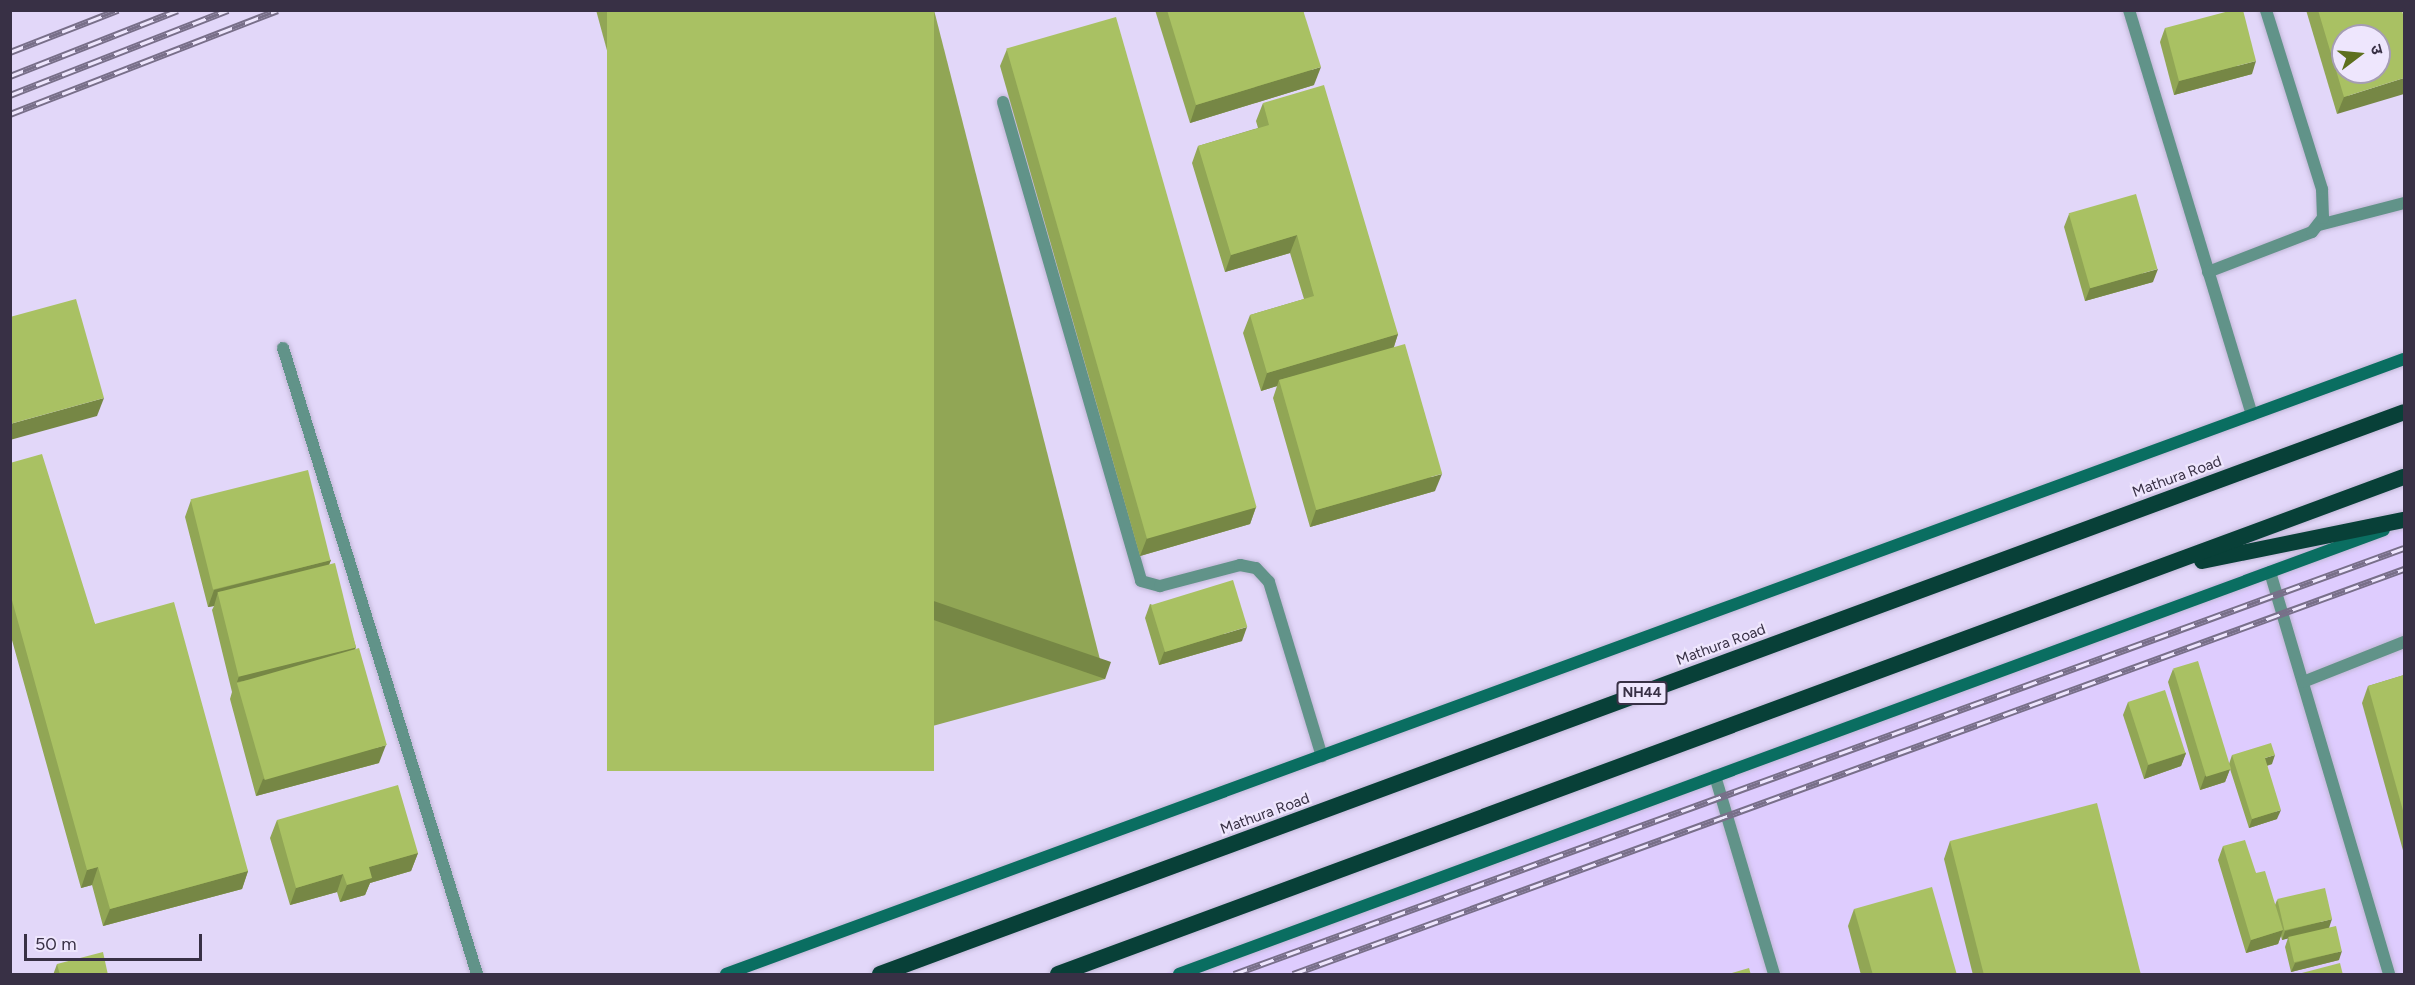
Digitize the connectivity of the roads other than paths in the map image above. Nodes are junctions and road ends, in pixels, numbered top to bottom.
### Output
1 (2129, 10) edge
2 (2266, 10) edge
3 (1003, 102) dead end
4 (2404, 203) edge
5 (2319, 225) junction
6 (2208, 272) junction
7 (283, 348) dead end
8 (2404, 359) edge
9 (2404, 412) edge
10 (2252, 415) junction
11 (2404, 477) edge
12 (2404, 521) edge
13 (2152, 570) junction
14 (2270, 573) junction
15 (2404, 642) edge
16 (2303, 682) junction
17 (1322, 756) junction
18 (1715, 776) junction
19 (477, 975) edge
20 (726, 975) edge
21 (880, 975) edge
22 (1058, 975) edge
23 (1179, 975) edge
24 (1774, 975) edge
25 (2389, 975) edge

1 - 6 street
2 - 5 street
3 - 17 street
4 - 5 street
5 - 6 street
6 - 10 street
7 - 19 street
8 - 10 main road
9 - 21 highway, Mathura Road / NH44
10 - 17 main road
11 - 13 highway
12 - 13 highway
12 - 14 main road
13 - 22 highway
14 - 16 street
14 - 18 main road
15 - 16 street
16 - 25 street
17 - 20 main road
18 - 23 main road
18 - 24 street

